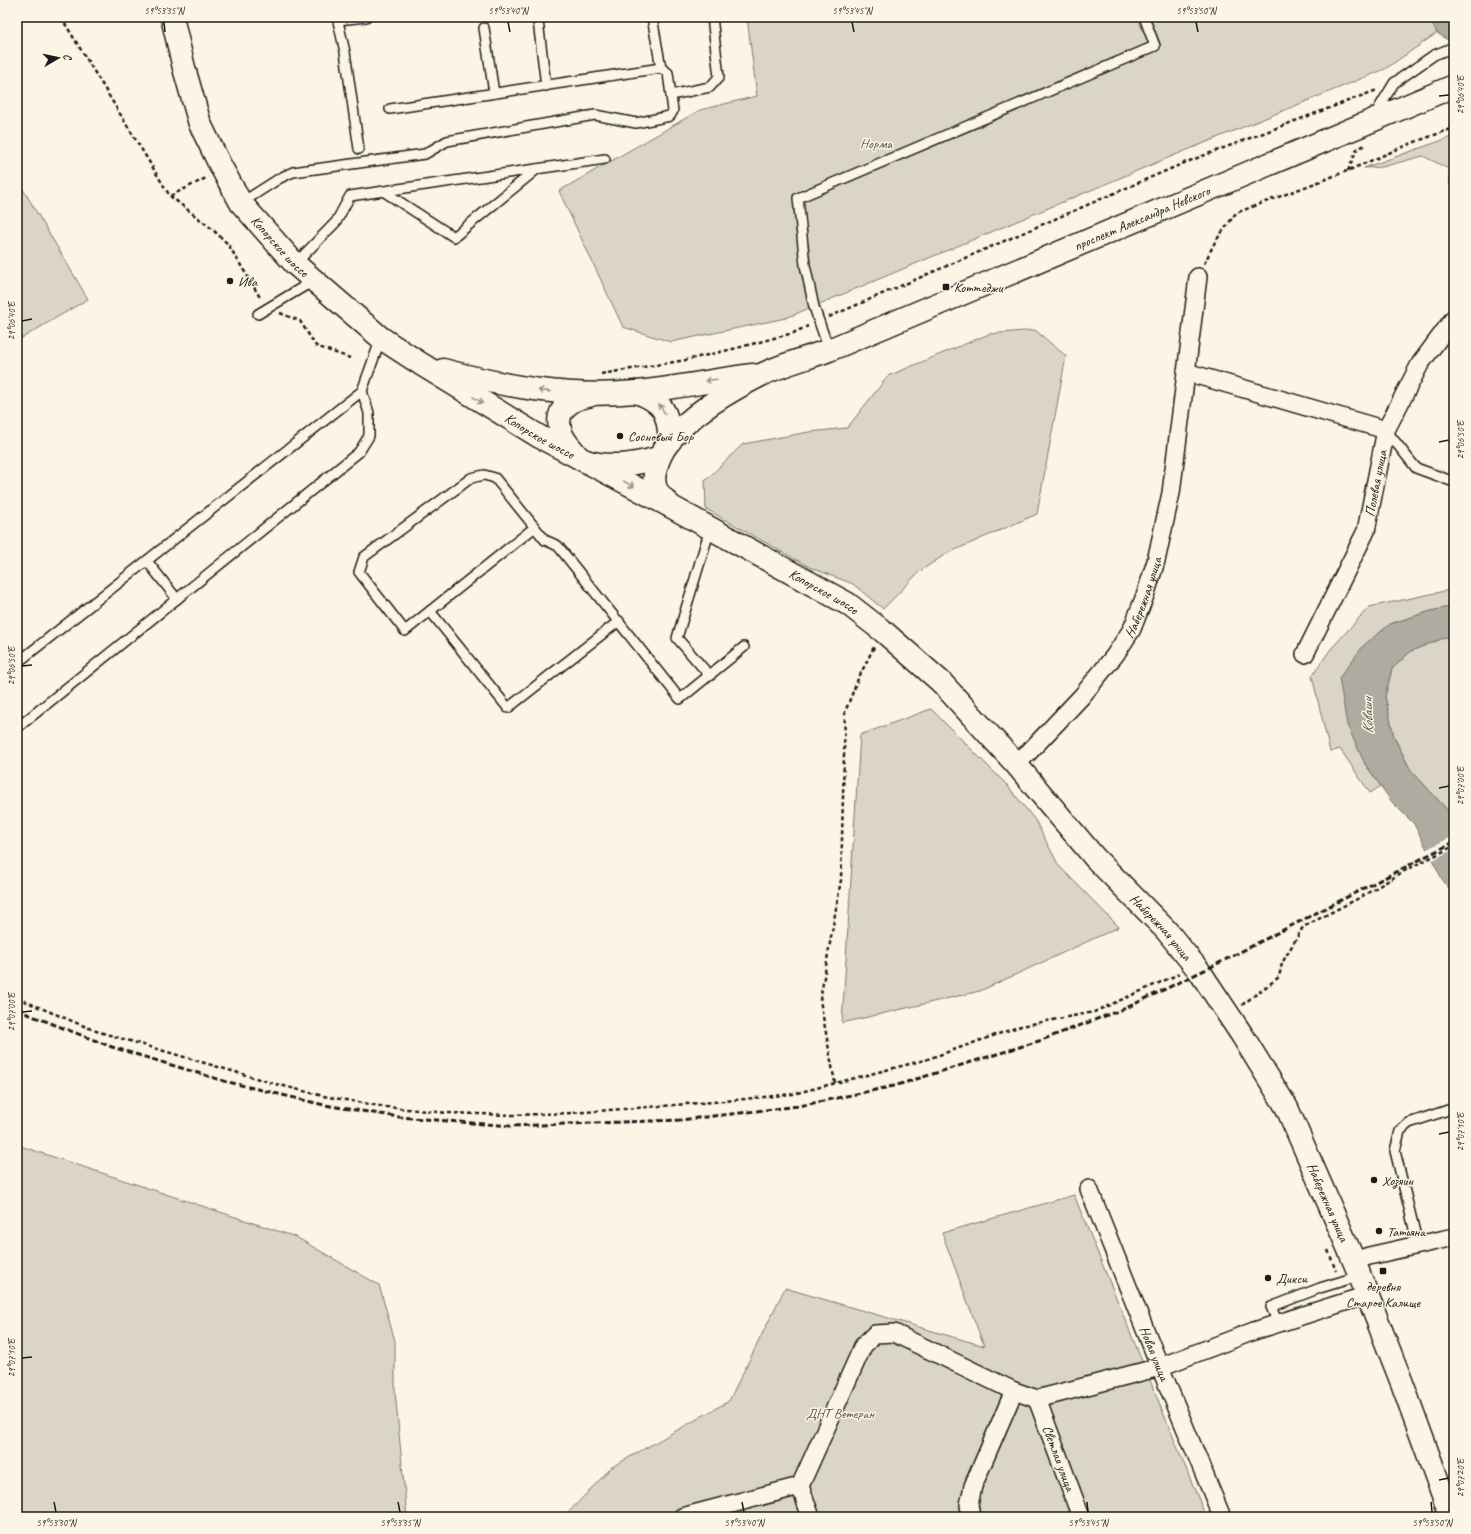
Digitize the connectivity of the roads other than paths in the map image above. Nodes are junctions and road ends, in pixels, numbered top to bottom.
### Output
1 (172, 17) edge
2 (366, 17) edge
3 (652, 17) edge
4 (712, 17) edge
5 (1144, 17) edge
6 (338, 19) edge
7 (538, 21) dead end
8 (484, 28) dead end
9 (1454, 47) edge
10 (661, 68) junction
11 (546, 86) junction
12 (1448, 89) edge
13 (494, 93) junction
14 (671, 95) junction
15 (390, 109) dead end
16 (1370, 122) junction
17 (359, 149) dead end
18 (605, 159) dead end
19 (538, 168) junction
20 (383, 191) junction
21 (241, 203) junction
22 (295, 264) junction
23 (1198, 277) road end
24 (313, 280) junction
25 (258, 314) dead end
26 (1451, 326) edge
27 (381, 338) junction
28 (829, 350) junction
29 (421, 364) junction
30 (1186, 372) junction
31 (764, 374) junction
32 (595, 385) junction
33 (362, 392) junction
34 (636, 392) junction
35 (1386, 430) junction
36 (664, 449) junction
37 (582, 459) junction
38 (1454, 482) edge
39 (670, 506) junction
40 (535, 527) junction
41 (710, 529) junction
42 (147, 561) junction
43 (177, 599) junction
44 (430, 611) junction
45 (619, 621) junction
46 (744, 647) dead end
47 (1305, 654) dead end
48 (17, 663) edge
49 (710, 676) junction
50 (17, 728) edge
51 (1015, 763) junction
52 (1454, 1108) edge
53 (1089, 1189) dead end
54 (1454, 1237) edge
55 (1418, 1245) junction
56 (1360, 1277) junction
57 (1160, 1367) junction
58 (1014, 1392) junction
59 (1037, 1399) junction
60 (800, 1486) junction
61 (682, 1517) edge
62 (811, 1517) edge
63 (971, 1517) edge
64 (1081, 1517) edge
65 (1222, 1517) edge
66 (1451, 1517) edge

1 - 21 main road, Копорское шоссе
2 - 6 lane
3 - 10 lane
4 - 14 lane
5 - 28 lane
6 - 17 lane
7 - 11 lane
8 - 13 lane
9 - 16 lane
10 - 11 lane
10 - 14 lane
11 - 13 lane
12 - 16 main road, проспект Александра Невского
13 - 15 lane
14 - 21 lane
16 - 28 main road, проспект Александра Невского
18 - 19 lane
19 - 20 lane
19 - 20 lane
20 - 22 lane
21 - 22 main road, Копорское шоссе
22 - 24 main road, Копорское шоссе
23 - 30 street, Набережная улица
24 - 25 lane
24 - 27 main road, Копорское шоссе
26 - 35 street, Полевая улица
27 - 29 main road, Копорское шоссе
27 - 33 lane
28 - 31 main road, проспект Александра Невского
32 -> 29 main road
29 -> 37 main road, Копорское шоссе
30 - 35 street
30 - 51 street, Набережная улица
31 -> 34 main road
31 - 36 main road
32 - 34 main road
32 - 37 main road
33 - 42 lane
33 - 43 lane
36 -> 34 main road
35 - 38 lane
35 - 47 street, Полевая улица
36 - 37 main road
36 - 39 main road
37 -> 39 main road, Копорское шоссе
39 - 41 main road, Копорское шоссе
40 - 44 lane
40 - 44 lane
40 - 45 lane
41 - 49 lane
41 - 51 main road, Копорское шоссе
42 - 43 lane
42 - 48 lane
43 - 50 lane
44 - 45 lane
45 - 49 lane
46 - 49 lane
51 - 56 main road, Набережная улица
52 - 55 lane
53 - 57 street, Новая улица
54 - 55 street
55 - 56 street
56 - 57 street
56 - 66 main road, Набережная улица
57 - 59 street
57 - 65 street, Новая улица
58 - 59 street
58 - 60 street
58 - 63 street
59 - 64 street, Светлая улица
60 - 61 street
60 - 62 street

